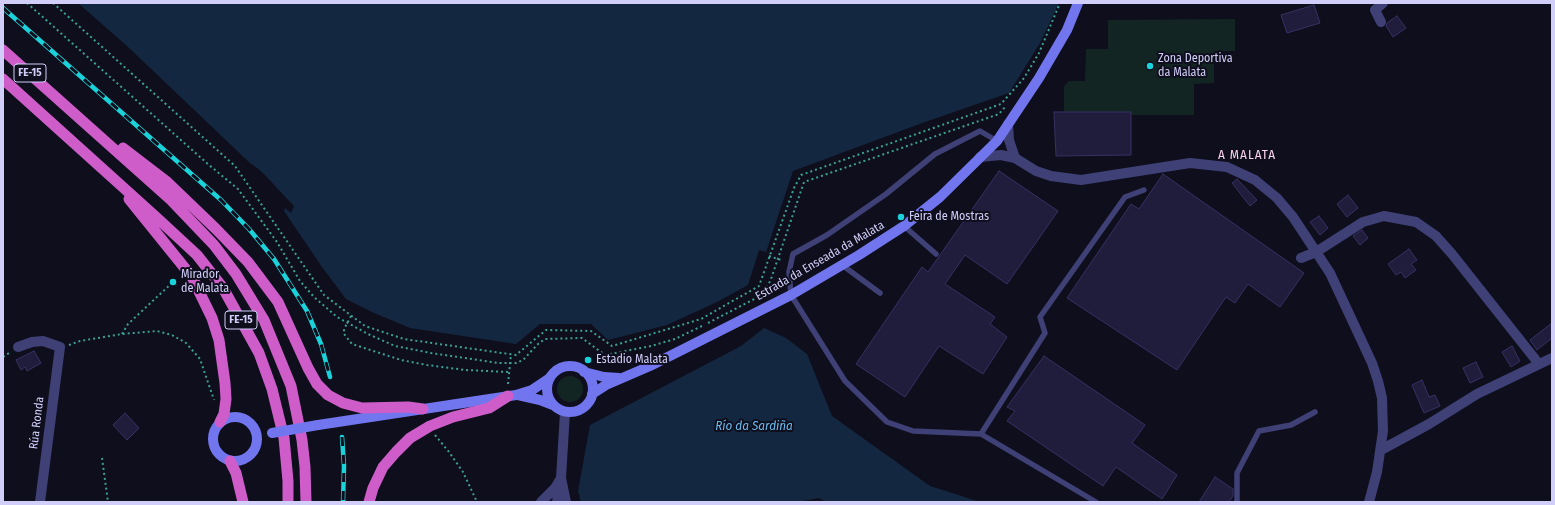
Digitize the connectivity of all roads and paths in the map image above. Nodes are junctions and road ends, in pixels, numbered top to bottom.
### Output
1 (27, 3) edge
2 (53, 3) edge
3 (1060, 3) edge
4 (1078, 3) edge
5 (1383, 3) edge
6 (1381, 22) dead end
7 (3, 50) edge
8 (3, 79) edge
9 (3, 90) edge
10 (56, 97) junction
11 (1001, 104) junction
12 (1007, 106) dead end
13 (35, 109) junction
14 (1003, 110) junction
15 (1006, 120) junction
16 (997, 141) junction
17 (980, 157) junction
18 (1016, 158) junction
19 (114, 179) junction
20 (1144, 190) dead end
21 (904, 226) junction
22 (1316, 252) junction
23 (936, 254) dead end
24 (769, 256) junction
25 (1301, 258) dead end
26 (777, 259) junction
27 (781, 260) dead end
28 (842, 265) junction
29 (173, 282) dead end
30 (880, 294) dead end
31 (791, 295) junction
32 (351, 316) junction
33 (347, 323) junction
34 (122, 334) junction
35 (18, 347) dead end
36 (60, 348) junction
37 (511, 354) junction
38 (1552, 358) edge
39 (510, 363) junction
40 (1538, 364) junction
41 (509, 372) junction
42 (584, 372) junction
43 (550, 378) junction
44 (619, 378) junction
45 (508, 384) dead end
46 (592, 394) junction
47 (512, 396) junction
48 (219, 400) dead end
49 (553, 405) junction
50 (423, 409) junction
51 (565, 412) junction
52 (1315, 412) dead end
53 (220, 422) junction
54 (434, 434) dead end
55 (981, 434) junction
56 (258, 435) junction
57 (1381, 450) junction
58 (102, 458) dead end
59 (230, 460) junction
60 (561, 478) junction
61 (40, 502) edge
62 (108, 502) edge
63 (243, 502) edge
64 (288, 502) edge
65 (306, 502) edge
66 (368, 502) edge
67 (477, 502) edge
68 (541, 502) edge
69 (557, 502) edge
70 (566, 502) edge
71 (1096, 502) edge
72 (1237, 502) edge
73 (1369, 502) edge

1 - 33 path
2 - 32 path
3 - 11 path
4 - 15 main road, Estrada da Enseada da Malata
5 - 6 street
7 - 10 highway, FE-15
8 - 13 highway, FE-15
9 - 13 highway
10 - 50 highway
10 - 65 highway, FE-15
11 - 14 path
11 - 24 path
12 - 14 path
13 - 19 highway, FE-15
14 - 15 path
14 - 26 path
15 - 16 main road, Estrada da Enseada da Malata
15 - 18 street
16 - 17 main road, Estrada da Enseada da Malata
16 - 31 lane
17 - 18 street
17 - 21 main road, Estrada da Enseada da Malata
18 - 22 street
19 - 53 highway
19 - 64 highway, FE-15
20 - 55 lane
21 - 23 lane
21 - 28 main road, Estrada da Enseada da Malata
22 - 25 street
22 - 40 street
22 - 57 street
24 - 26 path
24 - 37 path
26 - 27 path
26 - 39 path
28 - 30 lane
28 - 31 main road, Estrada da Enseada da Malata
29 - 34 path
31 - 44 main road, Estrada da Enseada da Malata
31 - 55 lane
32 - 33 path
32 - 37 path
33 - 39 path
33 - 41 path
34 - 36 path
34 - 48 path
35 - 36 street
36 - 61 street, Rúa Ronda
37 - 39 path
38 - 40 street
39 - 41 path
40 - 57 street
41 - 45 path
42 - 43 main road
42 - 44 main road, Estrada da Enseada da Malata
42 - 46 main road
43 - 47 main road
43 - 49 main road
44 - 46 main road, Estrada da Enseada da Malata
46 - 51 main road
47 - 49 main road
47 - 50 main road
47 - 66 highway
49 - 51 main road
50 - 56 main road, bridge
51 - 60 street
52 - 72 lane
53 - 56 main road
53 - 59 main road
54 - 67 path
55 - 71 lane
56 - 59 main road
57 - 73 street
58 - 62 path
59 - 63 highway
60 - 68 street
60 - 69 street
60 - 70 street

